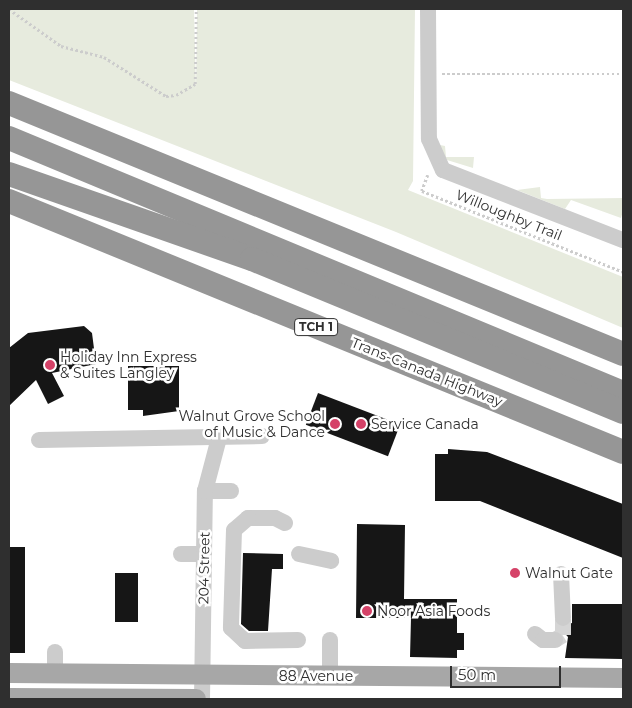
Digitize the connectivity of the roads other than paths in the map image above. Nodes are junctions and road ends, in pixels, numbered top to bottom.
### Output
1 (428, 9) edge
2 (9, 103) edge
3 (9, 138) edge
4 (9, 174) edge
5 (9, 201) edge
6 (623, 240) edge
7 (623, 354) edge
8 (623, 393) edge
9 (623, 412) edge
10 (262, 436) dead end
11 (219, 438) junction
12 (39, 440) dead end
13 (623, 452) edge
14 (205, 491) junction
15 (231, 492) dead end
16 (292, 523) dead end
17 (181, 554) dead end
18 (204, 554) junction
19 (299, 554) dead end
20 (332, 561) dead end
21 (561, 574) dead end
22 (563, 618) tunnel mouth
23 (534, 634) dead end
24 (298, 640) dead end
25 (330, 640) dead end
26 (555, 640) dead end
27 (55, 652) dead end
28 (9, 673) edge
29 (55, 674) junction
30 (202, 675) junction
31 (330, 676) junction
32 (623, 678) edge
33 (9, 698) edge
34 (196, 699) edge
35 (202, 699) edge

1 - 6 street
2 - 7 highway
3 - 8 highway
4 - 9 highway
5 - 13 highway, Trans-Canada Highway / TCH 1
10 - 11 street
11 - 12 street
11 - 14 street, 204 Street
14 - 15 street
14 - 18 street, 204 Street
16 - 24 street
17 - 18 street
18 - 30 street, 204 Street
19 - 20 street
21 - 22 street
23 - 26 street
25 - 31 street
27 - 29 street
28 - 29 main road, 88 Avenue
29 - 30 main road, 88 Avenue
30 - 31 main road, 88 Avenue
30 - 35 street, 204 Street
31 - 32 main road, 88 Avenue
33 - 34 main road

